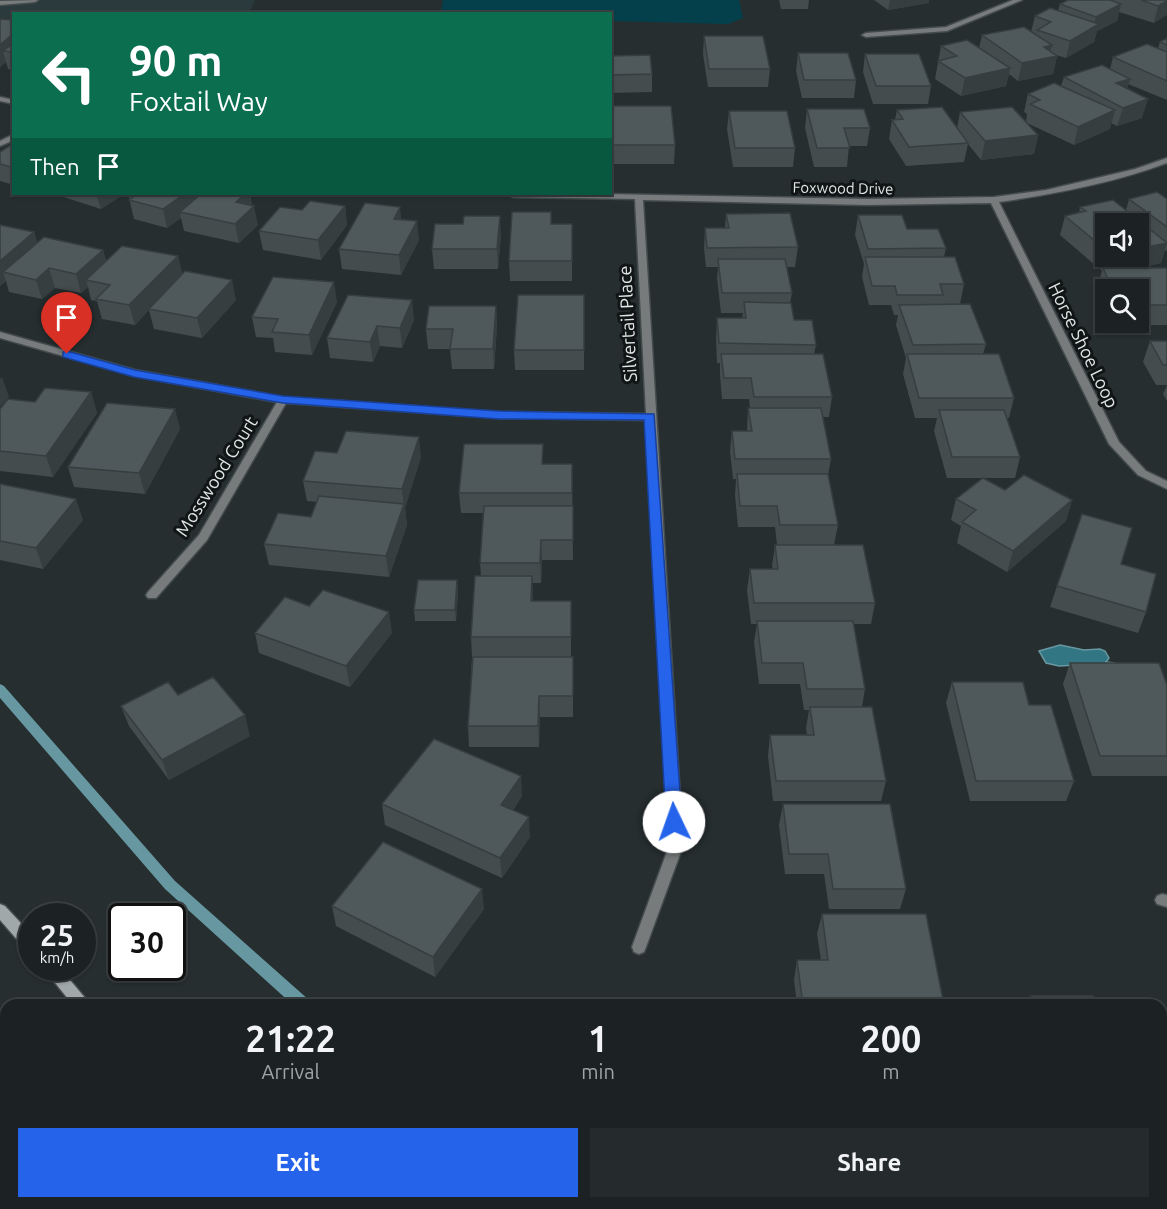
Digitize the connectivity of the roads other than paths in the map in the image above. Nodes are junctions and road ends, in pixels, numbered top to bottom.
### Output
1 (35, 0) edge
2 (1019, 0) edge
3 (0, 3) edge
4 (866, 35) dead end
5 (1167, 160) edge
6 (555, 195) edge
7 (639, 197) junction
8 (993, 200) junction
9 (0, 335) edge
10 (283, 400) junction
11 (650, 417) junction
12 (1167, 484) edge
13 (152, 595) dead end
14 (0, 910) edge
15 (18, 930) edge
16 (639, 947) dead end
17 (62, 981) edge
18 (78, 999) edge

1 - 3 street
2 - 4 street
5 - 8 street, Foxwood Drive
6 - 7 street, Foxwood Drive
7 - 8 street, Foxwood Drive
7 - 11 street, Silvertail Place
8 - 12 street, Horse Shoe Loop
9 - 10 street
10 - 11 street
10 - 13 street, Mosswood Court
11 - 16 street, Silvertail Place
14 - 15 street
17 - 18 street

